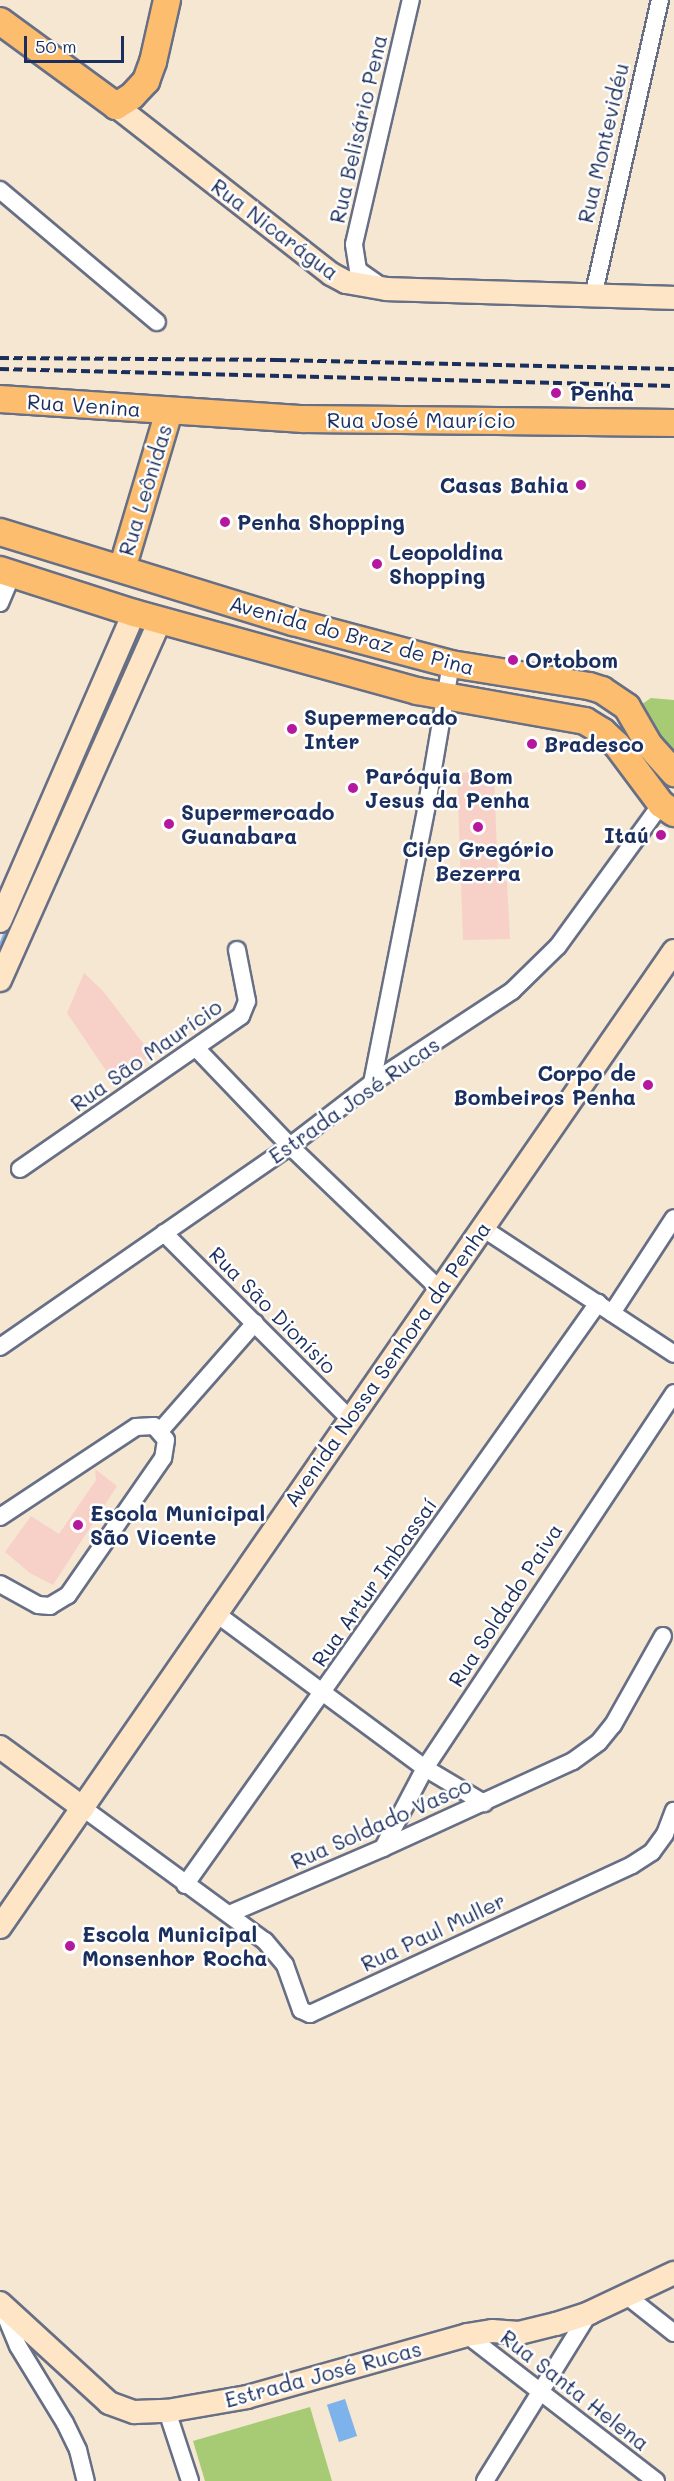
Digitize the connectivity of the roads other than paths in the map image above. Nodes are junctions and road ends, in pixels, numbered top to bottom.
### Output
1 (167, 0) edge
2 (411, 0) edge
3 (660, 0) edge
4 (0, 21) edge
5 (116, 106) junction
6 (0, 190) edge
7 (387, 289) junction
8 (593, 297) junction
9 (674, 298) edge
10 (156, 322) dead end
11 (0, 399) edge
12 (169, 411) junction
13 (674, 423) edge
14 (0, 532) edge
15 (122, 569) junction
16 (6, 572) edge
17 (0, 603) edge
18 (134, 613) junction
19 (160, 620) junction
20 (451, 664) junction
21 (110, 668) junction
22 (134, 679) junction
23 (446, 698) junction
24 (674, 773) edge
25 (670, 812) edge
26 (0, 921) edge
27 (237, 951) dead end
28 (674, 951) edge
29 (0, 980) edge
30 (196, 1048) junction
31 (372, 1083) junction
32 (290, 1146) junction
33 (20, 1169) dead end
34 (674, 1218) edge
35 (481, 1227) junction
36 (164, 1233) junction
37 (439, 1289) junction
38 (605, 1308) junction
39 (255, 1323) junction
40 (0, 1347) edge
41 (674, 1354) edge
42 (674, 1393) edge
43 (350, 1419) junction
44 (160, 1431) junction
45 (0, 1517) edge
46 (1, 1589) edge
47 (214, 1612) junction
48 (663, 1636) dead end
49 (322, 1693) junction
50 (0, 1748) edge
51 (425, 1768) junction
52 (484, 1803) junction
53 (83, 1808) junction
54 (674, 1811) edge
55 (383, 1848) junction
56 (185, 1885) junction
57 (229, 1914) junction
58 (0, 1927) edge
59 (674, 2273) edge
60 (627, 2296) junction
61 (1, 2304) edge
62 (589, 2313) junction
63 (674, 2333) edge
64 (466, 2335) junction
65 (540, 2393) junction
66 (167, 2411) junction
67 (651, 2480) edge
68 (86, 2481) edge
69 (190, 2481) edge
70 (485, 2481) edge

1 - 5 main road
2 - 7 street, Rua Belisário Pena
3 - 8 street, Rua Montevidéu
4 - 5 main road, Rua Nicarágua
5 - 7 street, Rua Nicarágua
6 - 10 street
7 - 8 street, Rua Nicarágua
8 - 9 street, Rua Nicarágua
11 - 12 main road, Rua Venina
12 - 13 main road, Rua José Maurício
12 - 15 main road, Rua Leônidas
14 - 15 main road, Avenida do Braz de Pina
15 - 20 main road, Avenida do Braz de Pina
16 - 17 street
16 - 18 main road, Avenida do Braz de Pina
18 - 19 main road, Avenida do Braz de Pina
18 - 21 street
19 - 22 street
19 - 23 main road, Avenida do Braz de Pina
20 - 23 street
20 - 24 main road, Avenida do Braz de Pina
21 - 22 street
21 - 26 street
22 - 29 street
23 - 25 main road, Avenida do Braz de Pina
23 - 31 street
25 - 31 street, Estrada José Rucas
27 - 30 street, Rua São Maurício
28 - 35 street, Avenida Nossa Senhora da Penha
30 - 32 street
30 - 33 street, Rua São Maurício
31 - 32 street, Estrada José Rucas
32 - 36 street, Estrada José Rucas
32 - 37 street
34 - 38 street
35 - 37 street, Avenida Nossa Senhora da Penha
35 - 38 street
36 - 39 street, Rua São Dionísio
36 - 40 street, Estrada José Rucas
37 - 43 street, Avenida Nossa Senhora da Penha
38 - 41 street
38 - 49 street, Rua Artur Imbassaí
39 - 43 street, Rua São Dionísio
39 - 44 street
42 - 51 street, Rua Soldado Paiva
43 - 47 street, Avenida Nossa Senhora da Penha
44 - 45 street
44 - 46 street
47 - 49 street
47 - 53 street, Avenida Nossa Senhora da Penha
48 - 52 street, Rua Soldado Vasco
49 - 51 street
49 - 56 street, Rua Artur Imbassaí
50 - 53 street
51 - 52 street
51 - 55 street, Rua Soldado Paiva
52 - 55 street, Rua Soldado Vasco
53 - 56 street
53 - 58 street, Avenida Nossa Senhora da Penha
54 - 57 street, Rua Paul Muller
55 - 57 street, Rua Soldado Vasco
56 - 57 street
59 - 60 street, Estrada José Rucas
60 - 62 street, Estrada José Rucas
60 - 63 street
61 - 66 street, Estrada José Rucas
61 - 68 street
62 - 64 street, Estrada José Rucas
62 - 65 street
64 - 65 street, Rua Santa Helena
64 - 66 street, Estrada José Rucas
65 - 67 street, Rua Santa Helena
65 - 70 street
66 - 69 street

